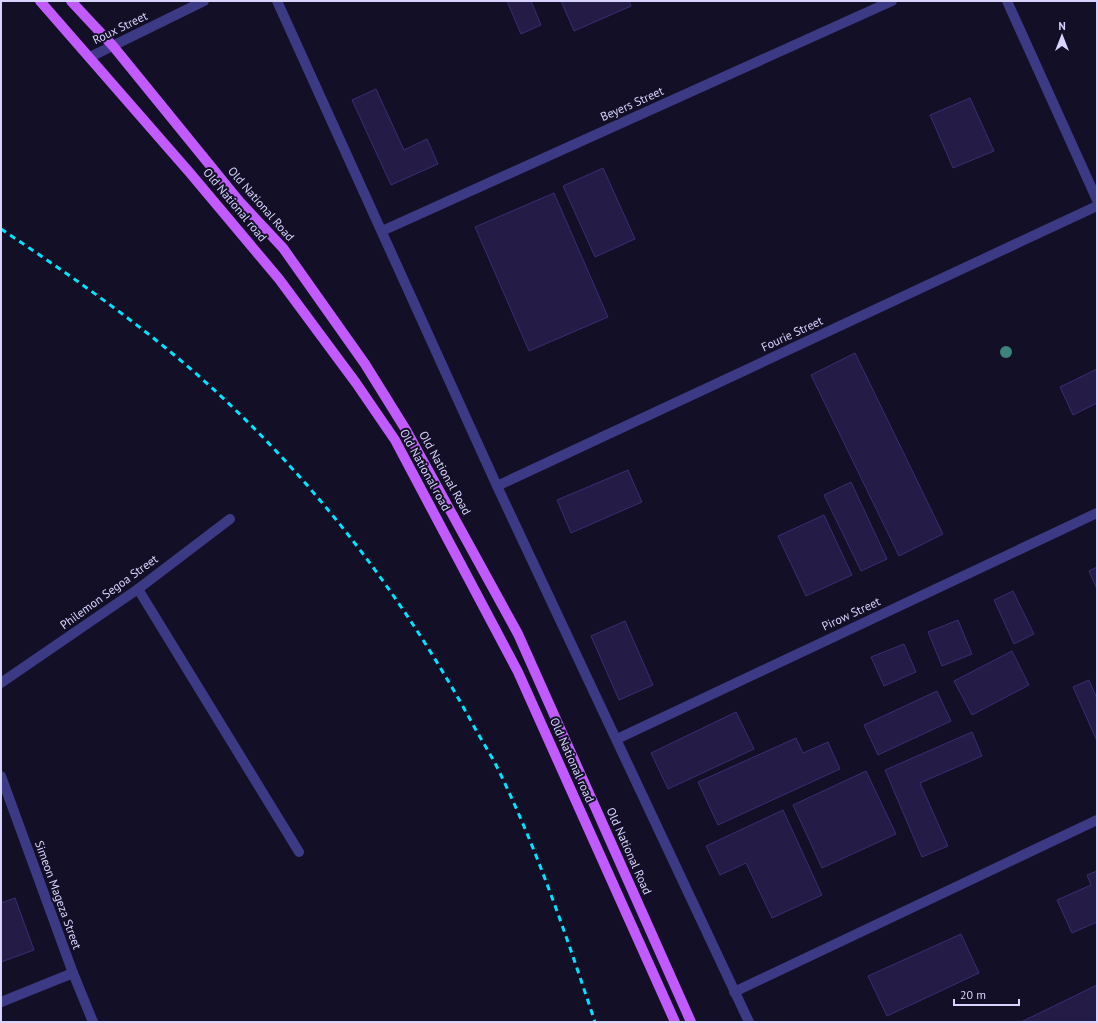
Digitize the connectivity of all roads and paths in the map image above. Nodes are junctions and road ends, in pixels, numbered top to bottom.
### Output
1 (40, 1) edge
2 (71, 1) edge
3 (204, 1) edge
4 (277, 1) edge
5 (892, 1) edge
6 (1007, 1) edge
7 (113, 46) junction
8 (90, 57) junction
9 (1097, 200) edge
10 (1097, 206) edge
11 (382, 231) junction
12 (498, 486) junction
13 (1097, 512) edge
14 (230, 519) dead end
15 (138, 589) junction
16 (1, 683) edge
17 (617, 739) junction
18 (1, 776) edge
19 (1097, 820) edge
20 (299, 852) dead end
21 (73, 973) junction
22 (734, 992) junction
23 (1, 1002) edge
24 (93, 1022) edge
25 (675, 1022) edge
26 (691, 1022) edge
27 (748, 1022) edge

1 - 8 main road, Old National road
2 - 7 main road, Old National Road
3 - 7 street, Roux Street
4 - 11 street
5 - 11 street, Beyers Street
6 - 9 street
7 - 8 street, Roux Street
7 - 26 main road, Old National Road
8 - 25 main road, Old National road
10 - 12 street, Fourie Street
11 - 12 street
12 - 17 street
13 - 17 street, Pirow Street
14 - 15 street, Philemon Segoa Street
15 - 16 street, Philemon Segoa Street
15 - 20 street
17 - 22 street
18 - 21 street, Simeon Mageza Street
19 - 22 street
21 - 23 street
21 - 24 street, Simeon Mageza Street
22 - 27 street

